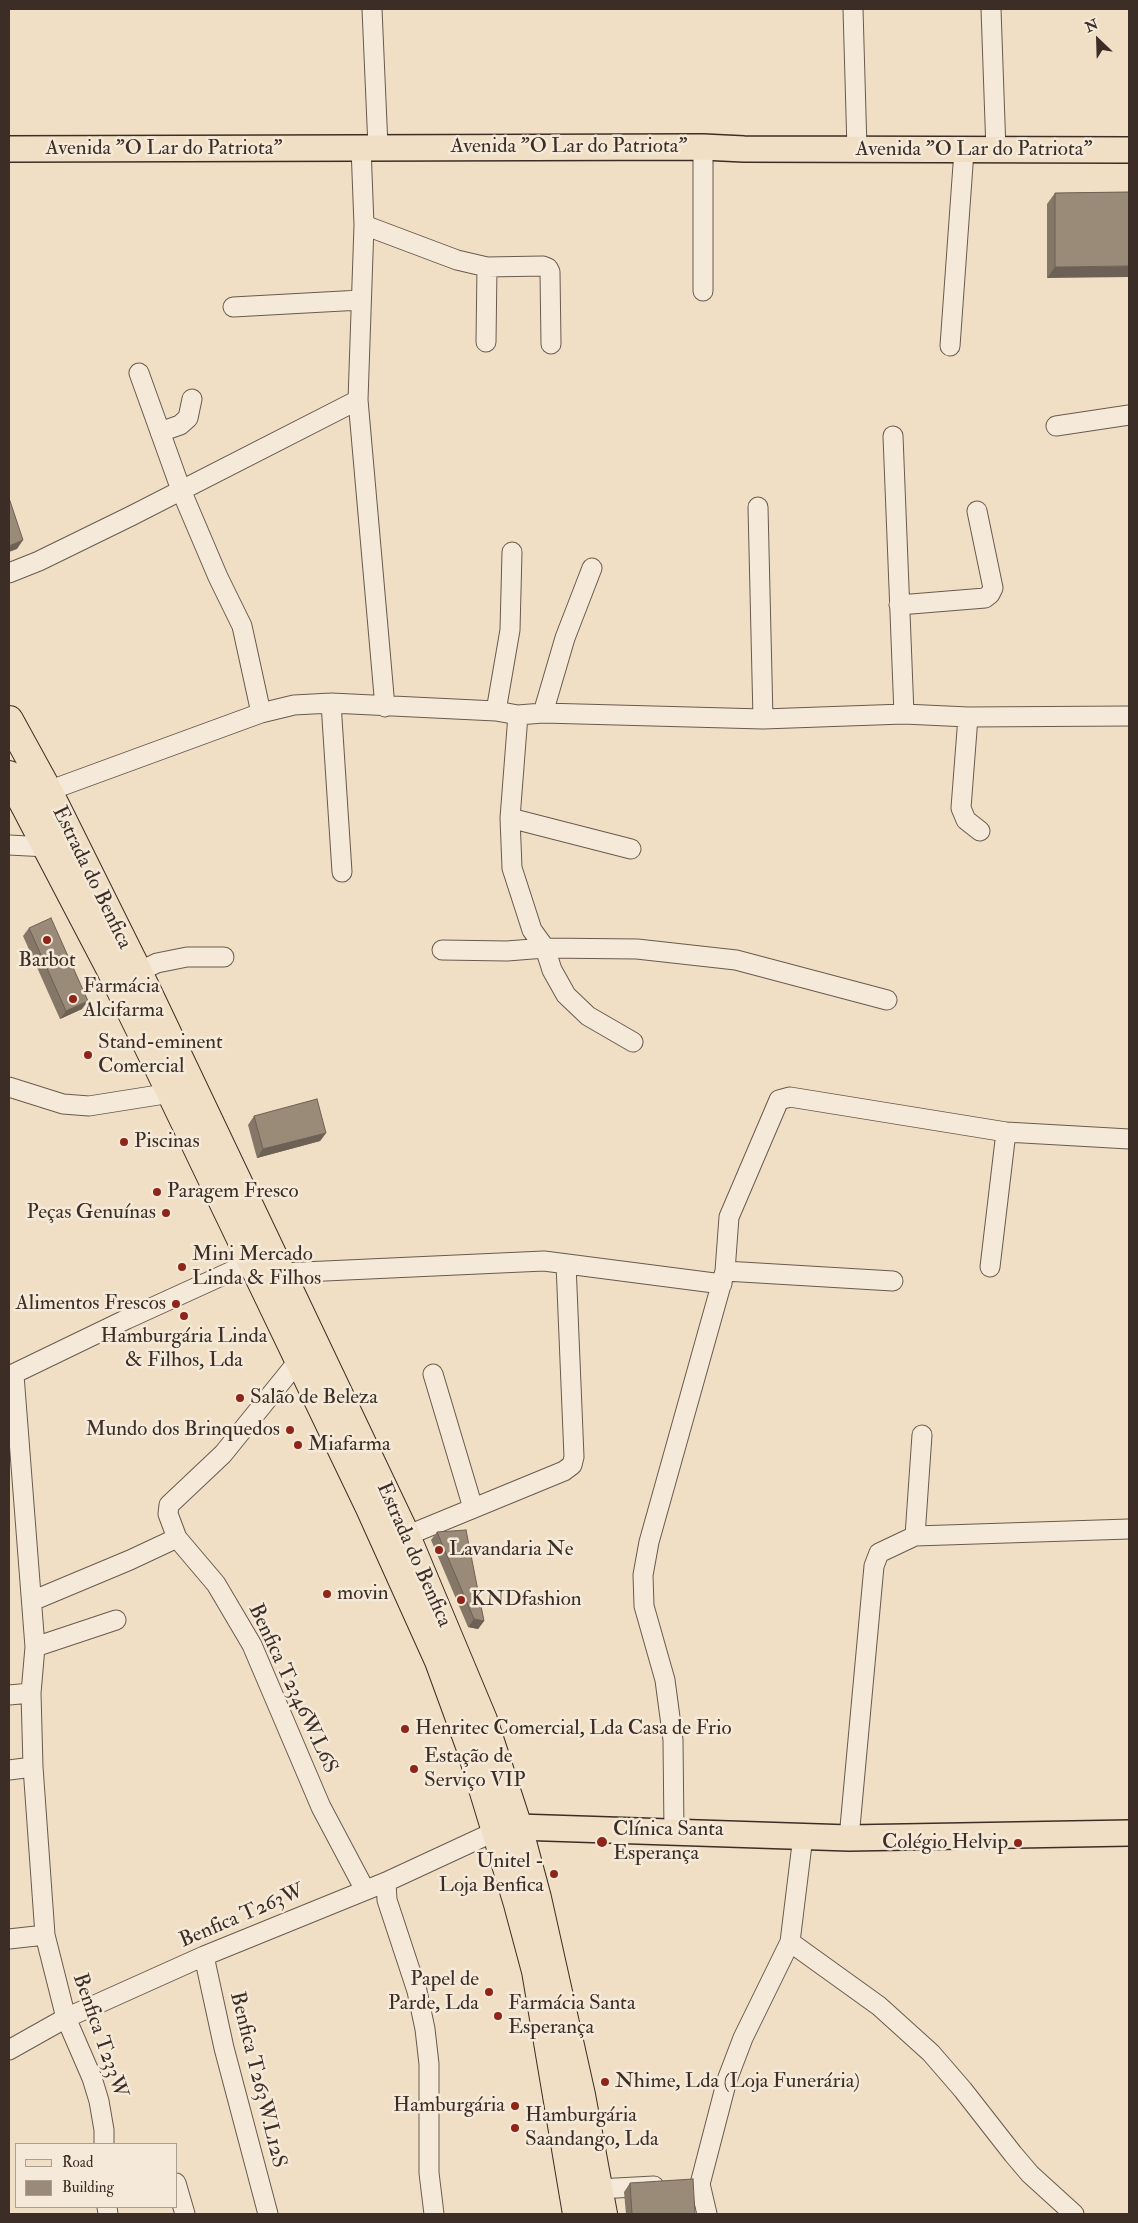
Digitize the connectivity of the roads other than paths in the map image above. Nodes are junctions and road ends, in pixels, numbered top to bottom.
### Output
1 (372, 9) edge
2 (853, 9) edge
3 (991, 9) edge
4 (703, 146) junction
5 (370, 147) junction
6 (9, 149) edge
7 (857, 149) junction
8 (1129, 150) edge
9 (964, 151) junction
10 (996, 151) junction
11 (364, 225) junction
12 (487, 267) junction
13 (703, 291) dead end
14 (362, 300) junction
15 (233, 306) dead end
16 (486, 342) dead end
17 (551, 344) dead end
18 (950, 346) dead end
19 (139, 373) dead end
20 (192, 399) dead end
21 (358, 400) junction
22 (1129, 415) edge
23 (1056, 426) dead end
24 (160, 432) junction
25 (893, 436) dead end
26 (181, 490) junction
27 (758, 507) dead end
28 (976, 511) dead end
29 (512, 552) dead end
30 (592, 568) dead end
31 (9, 573) edge
32 (899, 605) junction
33 (331, 703) junction
34 (385, 707) junction
35 (496, 712) junction
36 (261, 713) junction
37 (544, 713) junction
38 (904, 714) junction
39 (518, 715) junction
40 (1129, 716) edge
41 (968, 717) junction
42 (9, 720) edge
43 (763, 720) junction
44 (9, 775) edge
45 (48, 791) junction
46 (510, 818) junction
47 (980, 831) dead end
48 (9, 845) edge
49 (47, 846) junction
50 (630, 849) dead end
51 (342, 872) dead end
52 (546, 948) junction
53 (442, 950) dead end
54 (224, 957) dead end
55 (138, 972) junction
56 (887, 1000) dead end
57 (633, 1042) dead end
58 (9, 1087) edge
59 (171, 1093) junction
60 (1006, 1132) junction
61 (1129, 1139) edge
62 (252, 1262) junction
63 (566, 1264) junction
64 (990, 1267) dead end
65 (281, 1273) junction
66 (723, 1277) junction
67 (893, 1281) dead end
68 (299, 1360) junction
69 (433, 1374) dead end
70 (11, 1375) edge
71 (922, 1435) dead end
72 (473, 1508) junction
73 (16, 1525) edge
74 (1129, 1530) edge
75 (406, 1536) junction
76 (916, 1536) junction
77 (177, 1538) junction
78 (32, 1601) junction
79 (116, 1620) dead end
80 (35, 1647) junction
81 (31, 1693) junction
82 (9, 1695) edge
83 (33, 1768) junction
84 (9, 1770) edge
85 (507, 1829) junction
86 (674, 1832) junction
87 (1129, 1834) edge
88 (803, 1836) junction
89 (850, 1838) junction
90 (386, 1882) junction
91 (365, 1890) junction
92 (45, 1936) junction
93 (9, 1939) edge
94 (790, 1942) junction
95 (204, 1956) junction
96 (66, 2018) junction
97 (9, 2050) edge
98 (104, 2143) edge
99 (684, 2184) junction
100 (178, 2190) edge
101 (601, 2201) edge
102 (185, 2214) edge
103 (268, 2214) edge
104 (434, 2214) edge
105 (577, 2214) edge
106 (707, 2214) edge
107 (1074, 2214) edge

1 - 5 street
2 - 7 street
3 - 10 street
4 - 5 main road, Avenida "O Lar do Patriota"
4 - 7 main road, Avenida "O Lar do Patriota"
4 - 13 street
5 - 6 main road, Avenida "O Lar do Patriota"
5 - 11 street
7 - 9 main road, Avenida "O Lar do Patriota"
8 - 10 main road, Avenida "O Lar do Patriota"
9 - 10 main road, Avenida "O Lar do Patriota"
9 - 18 street
11 - 12 street
11 - 14 street
12 - 16 street
12 - 17 street
14 - 15 street
14 - 21 street
19 - 24 street
20 - 24 street
21 - 26 street
21 - 34 street
22 - 23 street
24 - 26 street
25 - 32 street
26 - 31 street
26 - 36 street
27 - 43 street
28 - 32 street
29 - 35 street
30 - 37 street
32 - 38 street
33 - 34 street
33 - 36 street
33 - 51 street
34 - 35 street
35 - 39 street
36 - 45 street
37 - 39 street
37 - 43 street
38 - 41 street
38 - 43 street
39 - 46 street
40 - 41 street
41 - 47 street
42 - 45 highway, Estrada do Benfica
44 - 49 highway, Estrada do Benfica
45 - 55 highway, Estrada do Benfica
46 - 50 street
46 - 52 street
48 - 49 street
49 - 59 highway, Estrada do Benfica
52 - 53 street
52 - 56 street
52 - 57 street
54 - 55 street
55 - 65 highway, Estrada do Benfica
58 - 59 street
59 - 62 highway, Estrada do Benfica
60 - 61 street
60 - 64 street
60 - 66 street
62 - 68 highway, Estrada do Benfica
62 - 70 street
63 - 65 street
63 - 66 street
63 - 72 street
65 - 75 highway, Estrada do Benfica
66 - 67 street
66 - 86 street
68 - 77 street, Benfica T2346W.L6S
68 - 85 highway, Estrada do Benfica
69 - 72 street
70 - 73 street, Benfica T233W
71 - 76 street
72 - 75 street
73 - 78 street, Benfica T233W
74 - 76 street
75 - 85 highway, Estrada do Benfica
76 - 89 street
77 - 78 street
77 - 91 street, Benfica T2346W.L6S
78 - 80 street, Benfica T233W
79 - 80 street
80 - 81 street, Benfica T233W
81 - 82 street
81 - 83 street, Benfica T233W
83 - 84 street
83 - 92 street, Benfica T233W
85 - 86 main road
85 - 90 street, Benfica T263W
85 - 101 highway, Estrada do Benfica
85 - 105 highway, Estrada do Benfica
86 - 88 main road
87 - 89 main road
88 - 89 main road
88 - 94 street
90 - 91 street, Benfica T263W
90 - 104 street
91 - 95 street, Benfica T263W
92 - 93 street
92 - 96 street, Benfica T233W
94 - 99 street
94 - 107 street
95 - 96 street, Benfica T263W
95 - 103 street, Benfica T263W.L12S
96 - 97 street, Benfica T263W
96 - 98 street, Benfica T233W
99 - 101 street
99 - 106 street
100 - 102 street

